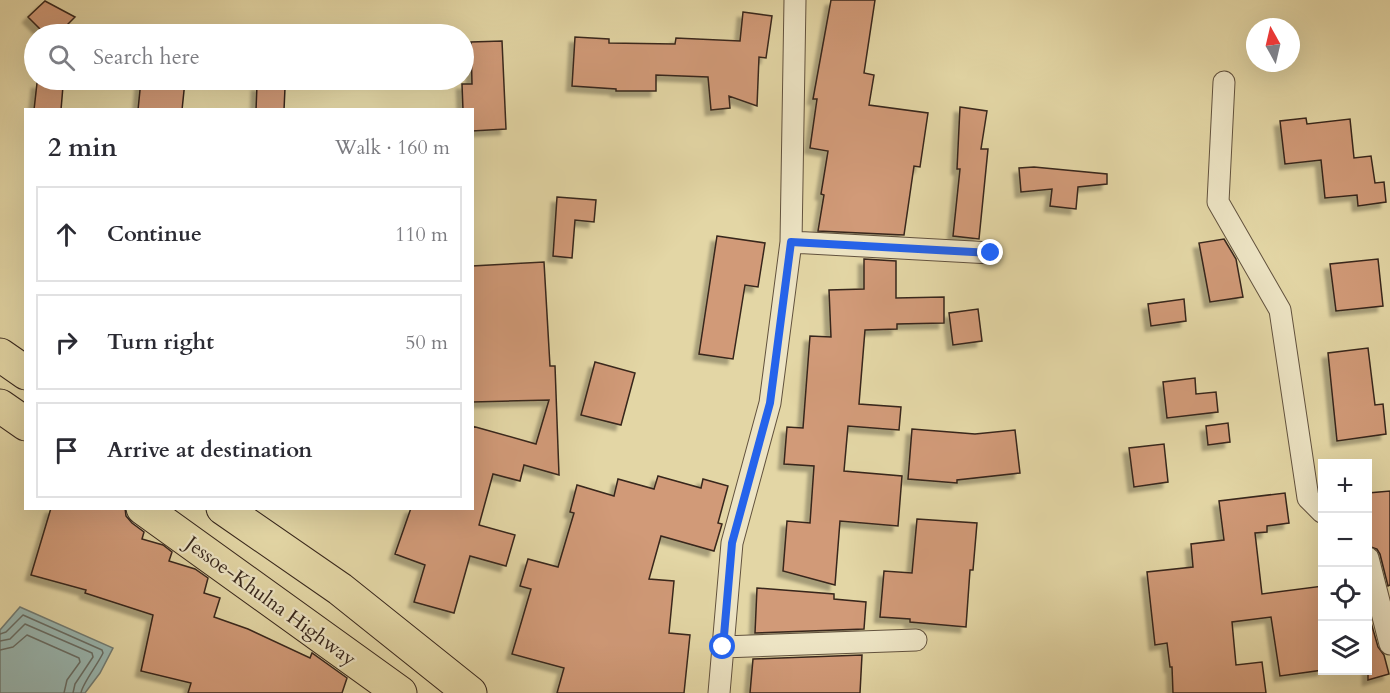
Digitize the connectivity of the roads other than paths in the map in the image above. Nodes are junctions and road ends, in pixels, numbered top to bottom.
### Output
1 (795, 0) edge
2 (1224, 82) dead end
3 (791, 242) junction
4 (991, 253) dead end
5 (0, 355) edge
6 (24, 372) edge
7 (0, 406) edge
8 (24, 423) edge
9 (1318, 507) edge
10 (146, 510) edge
11 (226, 510) edge
12 (1370, 567) edge
13 (916, 640) dead end
14 (1390, 644) edge
15 (723, 647) junction
16 (400, 693) edge
17 (470, 693) edge
18 (719, 693) edge

1 - 3 street
2 - 9 street
3 - 4 street
3 - 15 street
5 - 6 highway
7 - 8 highway
10 - 16 highway, Jessoe-Khulna Highway
11 - 17 highway
12 - 14 street
13 - 15 street
15 - 18 street

